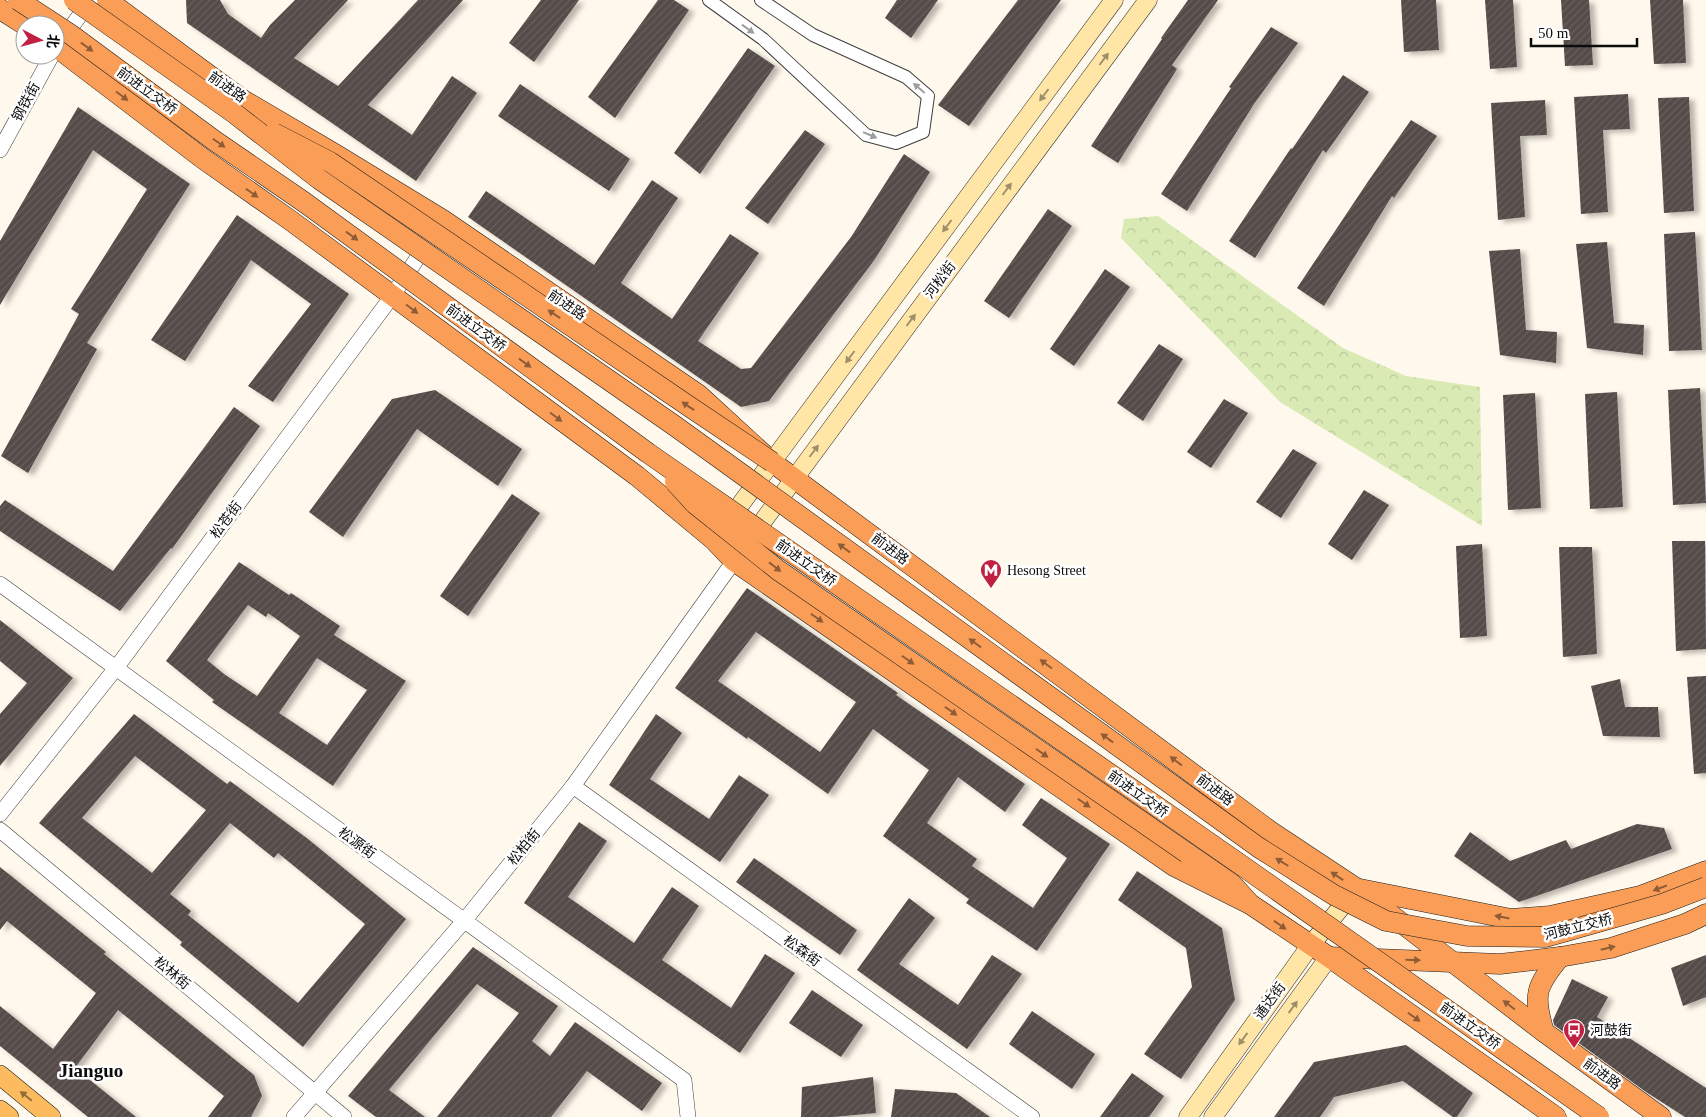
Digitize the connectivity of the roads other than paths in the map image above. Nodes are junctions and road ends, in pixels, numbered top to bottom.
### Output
1 (18, 0) edge
2 (74, 0) edge
3 (91, 0) edge
4 (107, 0) edge
5 (709, 0) edge
6 (761, 0) edge
7 (1114, 0) edge
8 (1148, 0) edge
9 (0, 9) edge
10 (15, 19) edge
11 (65, 35) edge
12 (65, 56) edge
13 (46, 65) edge
14 (234, 113) junction
15 (0, 150) edge
16 (443, 220) junction
17 (393, 295) junction
18 (648, 453) junction
19 (772, 462) junction
20 (794, 477) junction
21 (714, 540) junction
22 (734, 561) junction
23 (0, 584) edge
24 (116, 668) junction
25 (573, 786) junction
26 (0, 814) edge
27 (0, 830) edge
28 (1706, 871) edge
29 (1706, 887) edge
30 (1356, 888) junction
31 (1250, 904) junction
32 (1706, 914) edge
33 (1386, 921) joint
34 (464, 922) junction
35 (1310, 946) junction
36 (1329, 957) junction
37 (1560, 957) junction
38 (1453, 962) junction
39 (1544, 1032) junction
40 (0, 1075) edge
41 (314, 1092) junction
42 (0, 1110) edge
43 (8, 1117) edge
44 (51, 1117) edge
45 (294, 1117) edge
46 (344, 1117) edge
47 (688, 1117) edge
48 (1032, 1117) edge
49 (1188, 1117) edge
50 (1213, 1117) edge
51 (1556, 1117) edge
52 (1599, 1117) edge
53 (1661, 1117) edge

1 -> 18 highway, 前进立交桥, bridge
2 - 14 highway, 前进立交桥, bridge
3 - 11 street, 钢铁街
4 - 16 highway, 前进路
5 -> 6 street
7 -> 19 main road, 河松街
20 -> 8 main road, 河松街
9 - 10 highway
12 -> 17 highway
13 - 15 street, 钢铁街
19 -> 14 highway, bridge
33 -> 14 highway, 前进立交桥, bridge
16 - 17 street, 松苍街
16 - 19 highway, 前进路
17 -> 21 highway
17 - 24 street, 松苍街
18 -> 31 highway, bridge
18 - 52 highway, 前进立交桥, bridge
19 - 20 highway, 前进路
19 - 21 main road, 河松街
20 - 22 main road, 河松街
30 -> 20 highway, 前进路
21 - 22 highway
22 - 25 street, 松柏街
22 -> 31 highway
23 - 24 street, 松源街
24 - 26 street, 松苍街
24 - 34 street, 松源街
25 - 34 street, 松柏街
25 - 48 street, 松森街
27 - 41 street, 松林街
28 -> 30 highway
29 - 33 highway, 河鼓立交桥, bridge
30 - 35 main road, 通达街
30 - 38 highway, 前进路
31 -> 35 highway
37 -> 32 highway
34 - 41 street, 松柏街
34 - 47 street, 松源街
35 - 36 highway
35 -> 49 main road, 通达街
36 -> 38 highway
50 -> 36 main road, 通达街
36 -> 51 highway
37 - 38 highway
37 - 39 highway
39 -> 38 highway, 前进路
39 - 53 highway, 前进路
44 -> 40 main road
41 - 45 street, 松柏街
41 - 46 street, 松林街
42 - 43 main road

